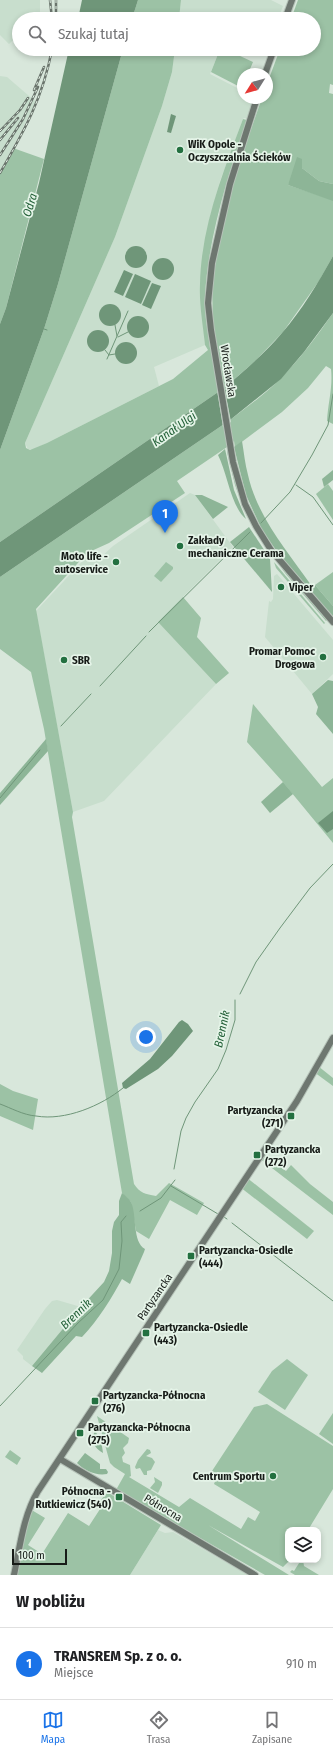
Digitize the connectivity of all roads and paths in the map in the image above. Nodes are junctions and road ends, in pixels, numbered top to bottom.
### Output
1 (292, 0) edge
2 (288, 12) edge
3 (271, 56) edge
4 (267, 68) edge
5 (255, 104) edge
6 (333, 622) edge
7 (333, 1038) edge
8 (60, 1459) junction
9 (14, 1575) edge
10 (255, 1575) edge

1 - 2 main road
3 - 4 main road
5 - 6 main road, Wrocławska
7 - 8 main road, Partyzancka
8 - 9 main road, Partyzancka
8 - 10 main road, Północna

